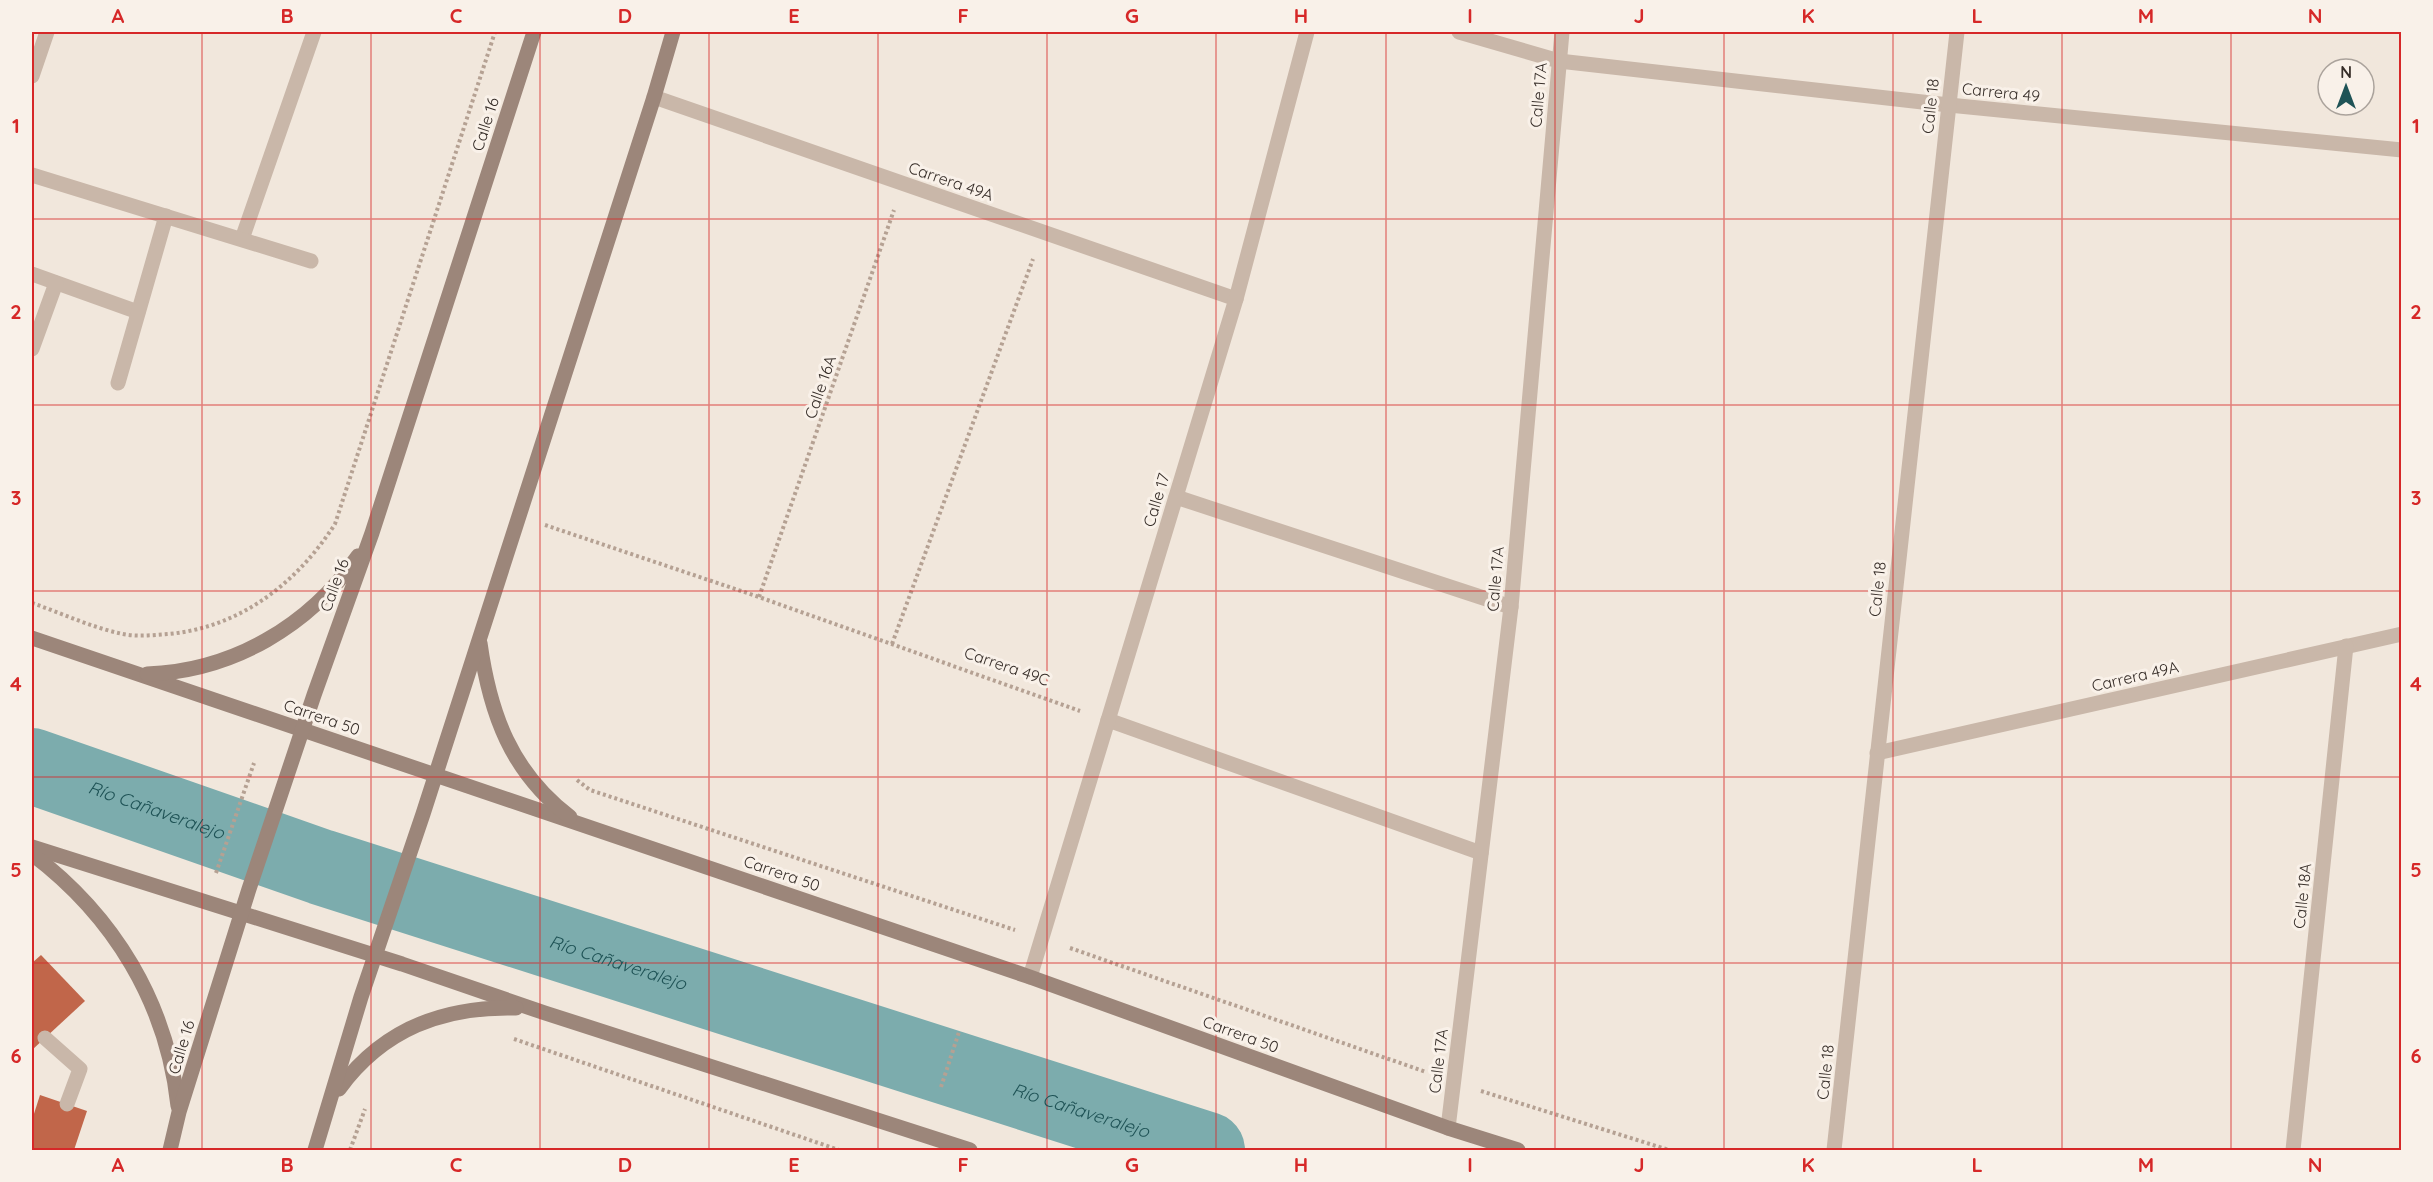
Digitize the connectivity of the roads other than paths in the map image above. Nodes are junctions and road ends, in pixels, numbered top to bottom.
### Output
1 (47, 32) edge
2 (314, 32) edge
3 (534, 32) edge
4 (672, 32) edge
5 (1307, 32) edge
6 (1459, 32) edge
7 (1562, 32) edge
8 (1956, 32) edge
9 (1559, 61) junction
10 (32, 76) edge
11 (654, 97) junction
12 (1948, 105) junction
13 (2402, 150) edge
14 (32, 175) edge
15 (166, 216) junction
16 (242, 239) junction
17 (311, 261) dead end
18 (32, 274) edge
19 (56, 283) junction
20 (1236, 299) junction
21 (138, 312) junction
22 (32, 349) edge
23 (118, 383) dead end
24 (1176, 497) junction
25 (372, 533) junction
26 (1510, 607) junction
27 (2402, 634) edge
28 (32, 638) edge
29 (480, 638) junction
30 (2346, 646) junction
31 (138, 674) junction
32 (1108, 720) junction
33 (302, 730) junction
34 (1877, 753) junction
35 (435, 774) junction
36 (577, 822) junction
37 (32, 847) edge
38 (1481, 853) junction
39 (32, 854) edge
40 (242, 913) junction
41 (374, 955) junction
42 (1030, 977) junction
43 (545, 1013) junction
44 (45, 1038) dead end
45 (333, 1097) junction
46 (67, 1104) dead end
47 (179, 1112) junction
48 (1448, 1128) junction
49 (170, 1150) edge
50 (315, 1150) edge
51 (970, 1150) edge
52 (1518, 1150) edge
53 (1834, 1150) edge
54 (2293, 1150) edge

1 - 10 street
2 - 16 street
3 - 25 main road, Calle 16
4 - 11 main road
5 - 20 street, Calle 17
6 - 9 street, Carrera 49
7 - 9 street, Calle 17A
8 - 12 street, Calle 18
9 - 12 street, Carrera 49
9 - 26 street, Calle 17A
11 - 20 street, Carrera 49A
11 - 29 main road
12 - 13 street, Carrera 49
12 - 34 street, Calle 18
14 - 15 street
15 - 16 street
15 - 21 street
16 - 17 street
18 - 19 street
19 - 21 street
19 - 22 street
20 - 24 street, Calle 17
21 - 23 street
24 - 26 street
24 - 32 street, Calle 17
25 - 31 main road
25 - 33 main road, Calle 16
26 - 38 street, Calle 17A
27 - 30 street, Carrera 49A
28 - 31 main road, Carrera 50
29 - 35 main road
29 - 36 main road
30 - 34 street, Carrera 49A
30 - 54 street, Calle 18A
31 - 33 main road, Carrera 50
32 - 38 street
32 - 42 street, Calle 17
33 - 35 main road, Carrera 50
33 - 40 main road, Calle 16
34 - 53 street, Calle 18
35 - 36 main road, Carrera 50
35 - 41 main road
36 - 42 main road, Carrera 50
37 - 40 main road
38 - 48 street, Calle 17A
39 - 47 main road
40 - 41 main road
40 - 47 main road, Calle 16
41 - 43 main road
41 - 45 main road
42 - 48 main road, Carrera 50
43 - 45 main road
43 - 51 main road
44 - 46 street
45 - 50 main road
47 - 49 main road, Calle 16
48 - 52 main road, Carrera 50

